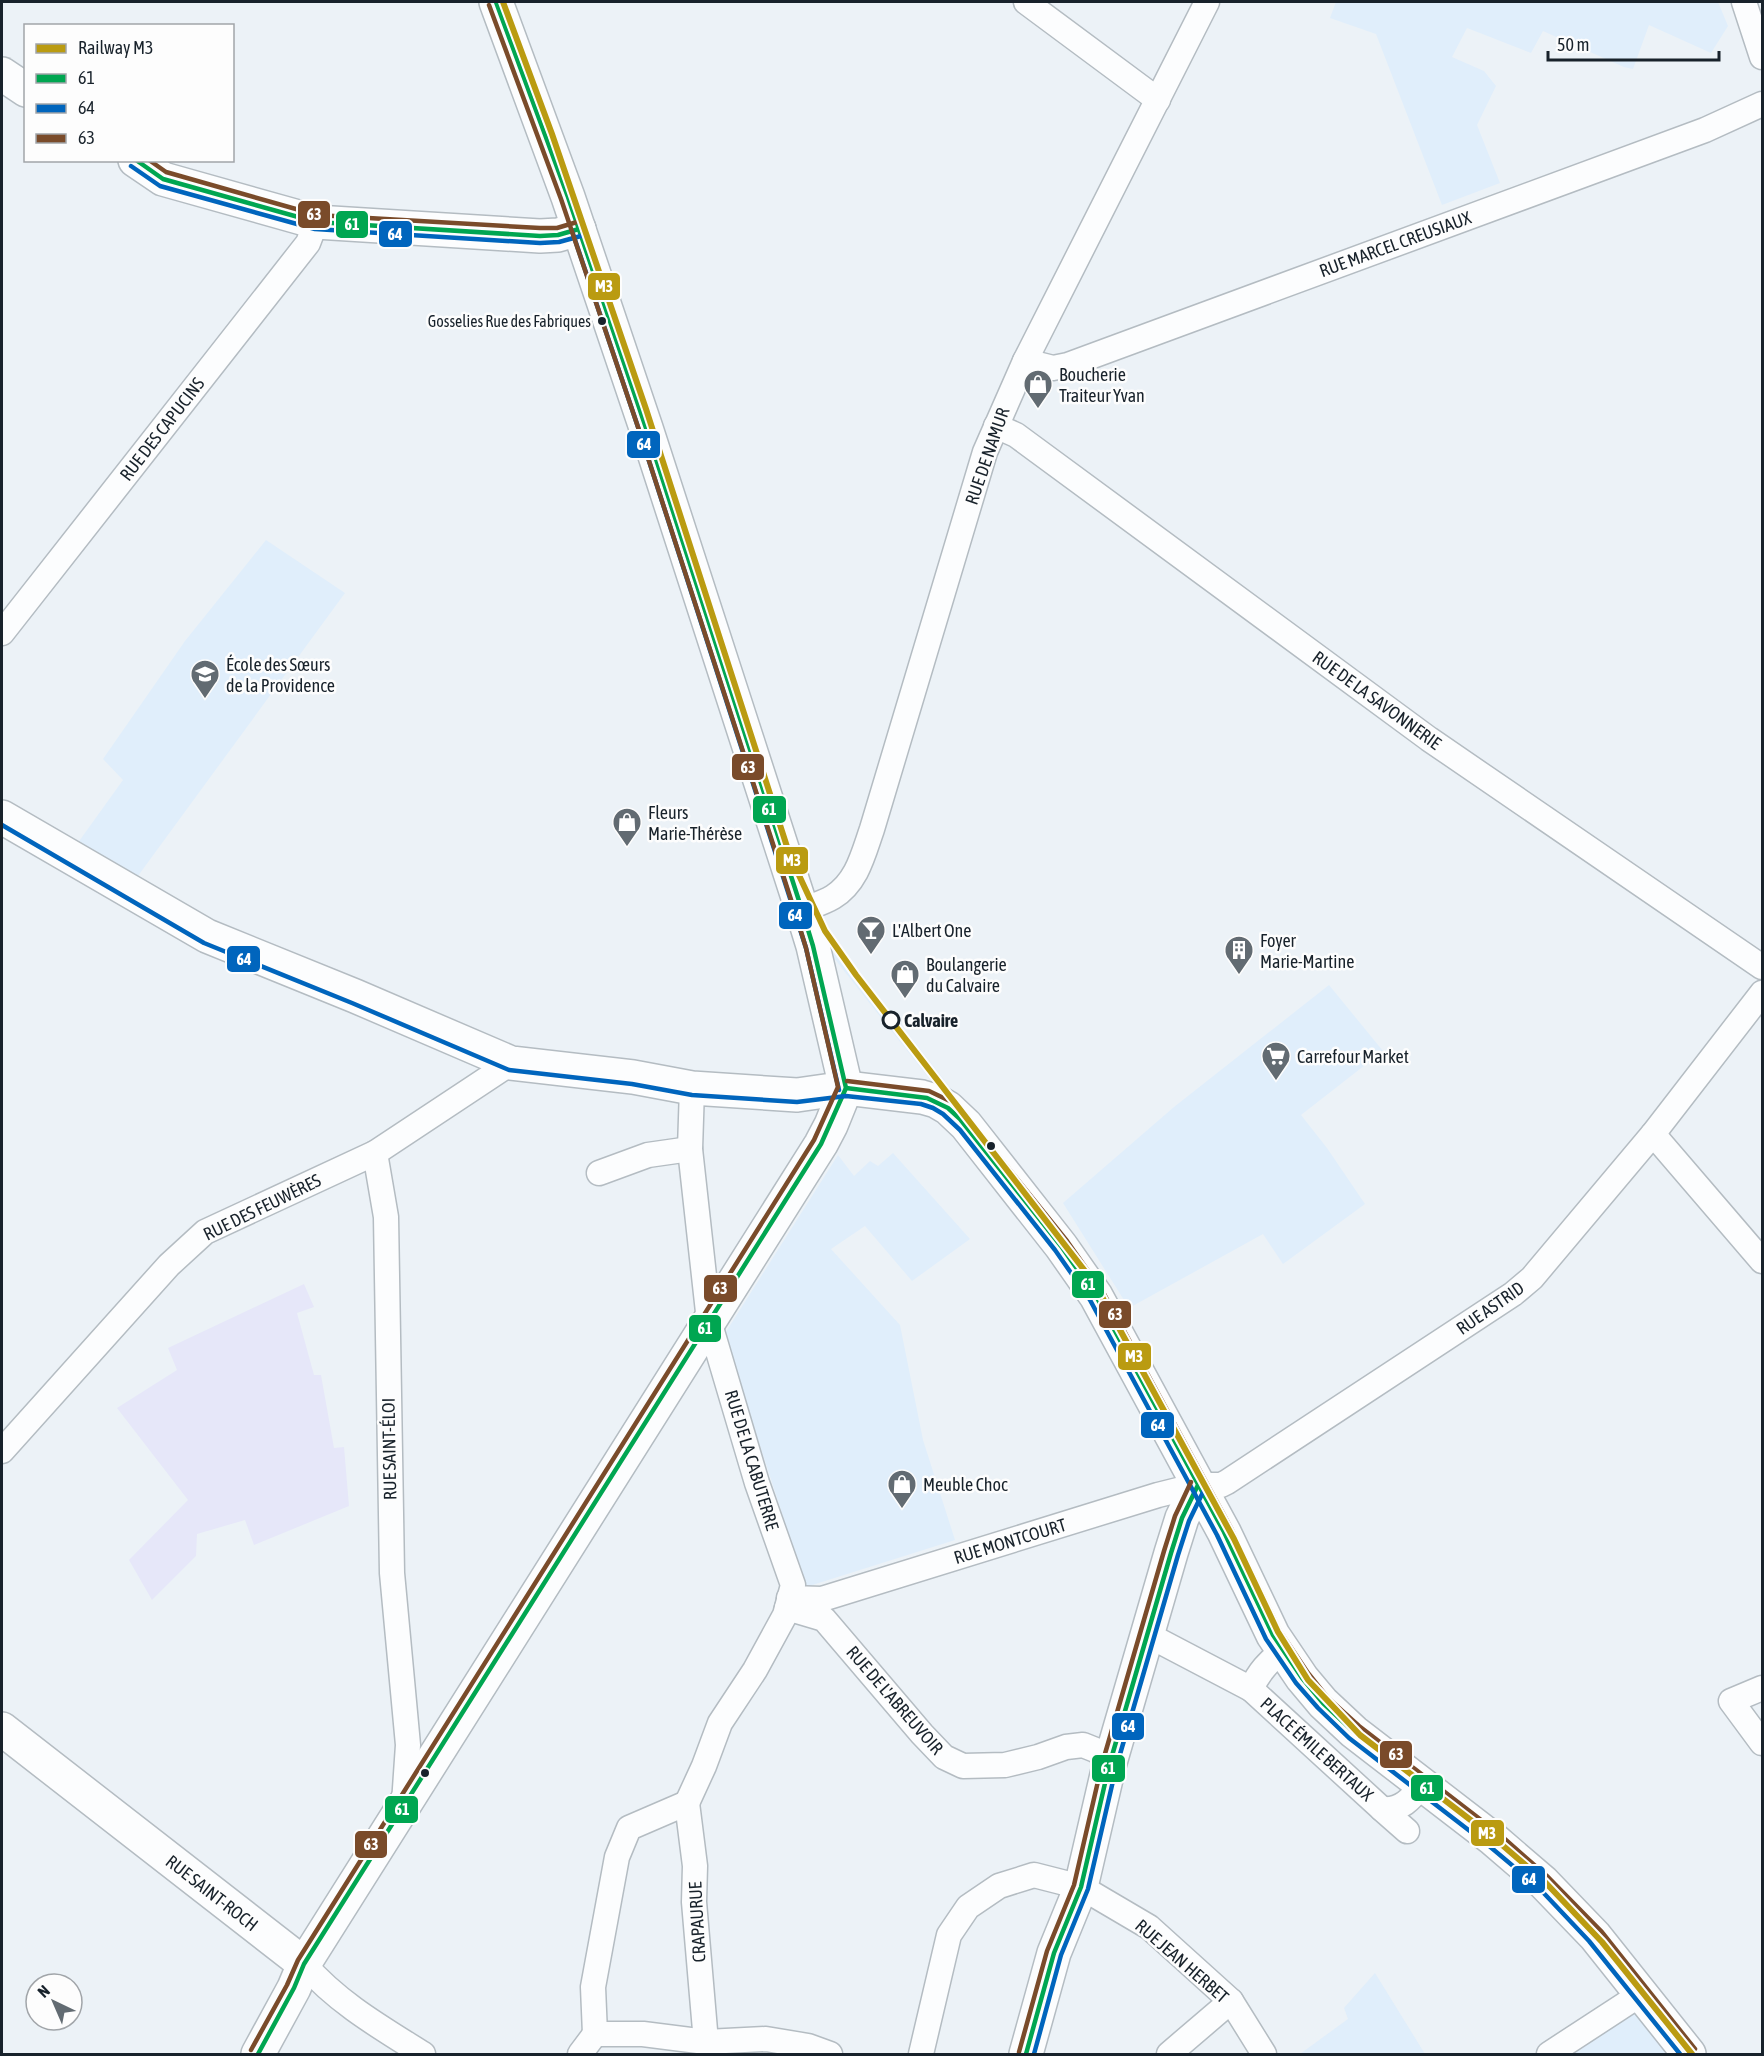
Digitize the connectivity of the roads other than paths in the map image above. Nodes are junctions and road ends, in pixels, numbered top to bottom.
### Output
1 (496, 2) edge
2 (1026, 2) edge
3 (1207, 2) edge
4 (1744, 2) edge
5 (1762, 57) edge
6 (2, 74) edge
7 (24, 89) edge
8 (1158, 100) junction
9 (1762, 104) edge
10 (138, 162) edge
11 (316, 222) junction
12 (579, 229) junction
13 (1025, 361) junction
14 (996, 426) junction
15 (2, 633) edge
16 (2, 816) edge
17 (802, 910) junction
18 (1762, 967) edge
19 (1762, 993) edge
20 (512, 1063) junction
21 (692, 1088) junction
22 (846, 1088) junction
23 (1653, 1134) junction
24 (690, 1149) junction
25 (375, 1153) junction
26 (599, 1173) dead end
27 (1762, 1261) edge
28 (709, 1321) junction
29 (2, 1451) edge
30 (1198, 1485) junction
31 (788, 1603) junction
32 (823, 1609) junction
33 (1148, 1635) junction
34 (1282, 1651) junction
35 (1762, 1688) edge
36 (1251, 1689) junction
37 (2, 1729) edge
38 (1762, 1743) edge
39 (421, 1750) junction
40 (1109, 1766) junction
41 (1422, 1785) junction
42 (687, 1803) junction
43 (1382, 1809) junction
44 (1407, 1831) dead end
45 (1081, 1887) junction
46 (304, 1964) junction
47 (1641, 1994) junction
48 (1231, 2001) junction
49 (595, 2034) junction
50 (706, 2042) junction
51 (816, 2052) edge
52 (258, 2055) edge
53 (423, 2055) edge
54 (580, 2055) edge
55 (921, 2055) edge
56 (1026, 2055) edge
57 (1168, 2055) edge
58 (1264, 2055) edge
59 (1549, 2055) edge
60 (1689, 2055) edge

1 - 12 main road
2 - 8 street
3 - 8 street, RUE DE NAMUR
4 - 5 street
6 - 7 main road
8 - 13 street, RUE DE NAMUR
9 - 13 street, RUE MARCEL CREUSIAUX
10 - 11 main road
11 - 12 main road
11 - 15 street, RUE DES CAPUCINS
12 - 17 main road
13 - 14 street, RUE DE NAMUR
14 - 17 street, RUE DE NAMUR
14 - 18 street, RUE DE LA SAVONNERIE
16 - 20 main road
17 - 22 main road
19 - 23 street, RUE ASTRID
20 - 21 main road
20 - 25 street, RUE DES FEUWÈRES
21 - 22 main road
21 - 24 street, RUE DE LA CABUTERRE
22 - 28 main road
22 - 30 main road
23 - 27 street
23 - 30 street, RUE ASTRID
24 - 26 street
24 - 28 street, RUE DE LA CABUTERRE
25 - 29 street, RUE DES FEUWÈRES
25 - 39 street, RUE SAINT-ÉLOI
28 - 31 street, RUE DE LA CABUTERRE
28 - 39 main road
30 - 32 street, RUE MONTCOURT
30 - 33 main road
30 - 34 main road
31 - 32 street
31 - 42 street
32 - 40 street, RUE DE L'ABREUVOIR
33 - 36 street, PLACE ÉMILE BERTAUX
33 - 40 main road
34 - 36 street, PLACE ÉMILE BERTAUX
34 - 41 main road
35 - 38 street
36 - 43 street, PLACE ÉMILE BERTAUX
37 - 46 main road, RUE SAINT-ROCH
39 - 46 main road
40 - 45 main road
41 - 43 street, PLACE ÉMILE BERTAUX
41 - 47 main road
42 - 49 street
42 - 50 street, CRAPAURUE
43 - 44 street, PLACE ÉMILE BERTAUX
45 - 48 street, RUE JEAN HERBET
45 - 55 street, RUE JEAN HERBET
45 - 56 main road
46 - 52 main road
46 - 53 street, RUE SAINT-ROCH
47 - 59 street
47 - 60 main road
48 - 57 street
48 - 58 street, RUE JEAN HERBET
49 - 50 street
49 - 54 street
50 - 51 street

